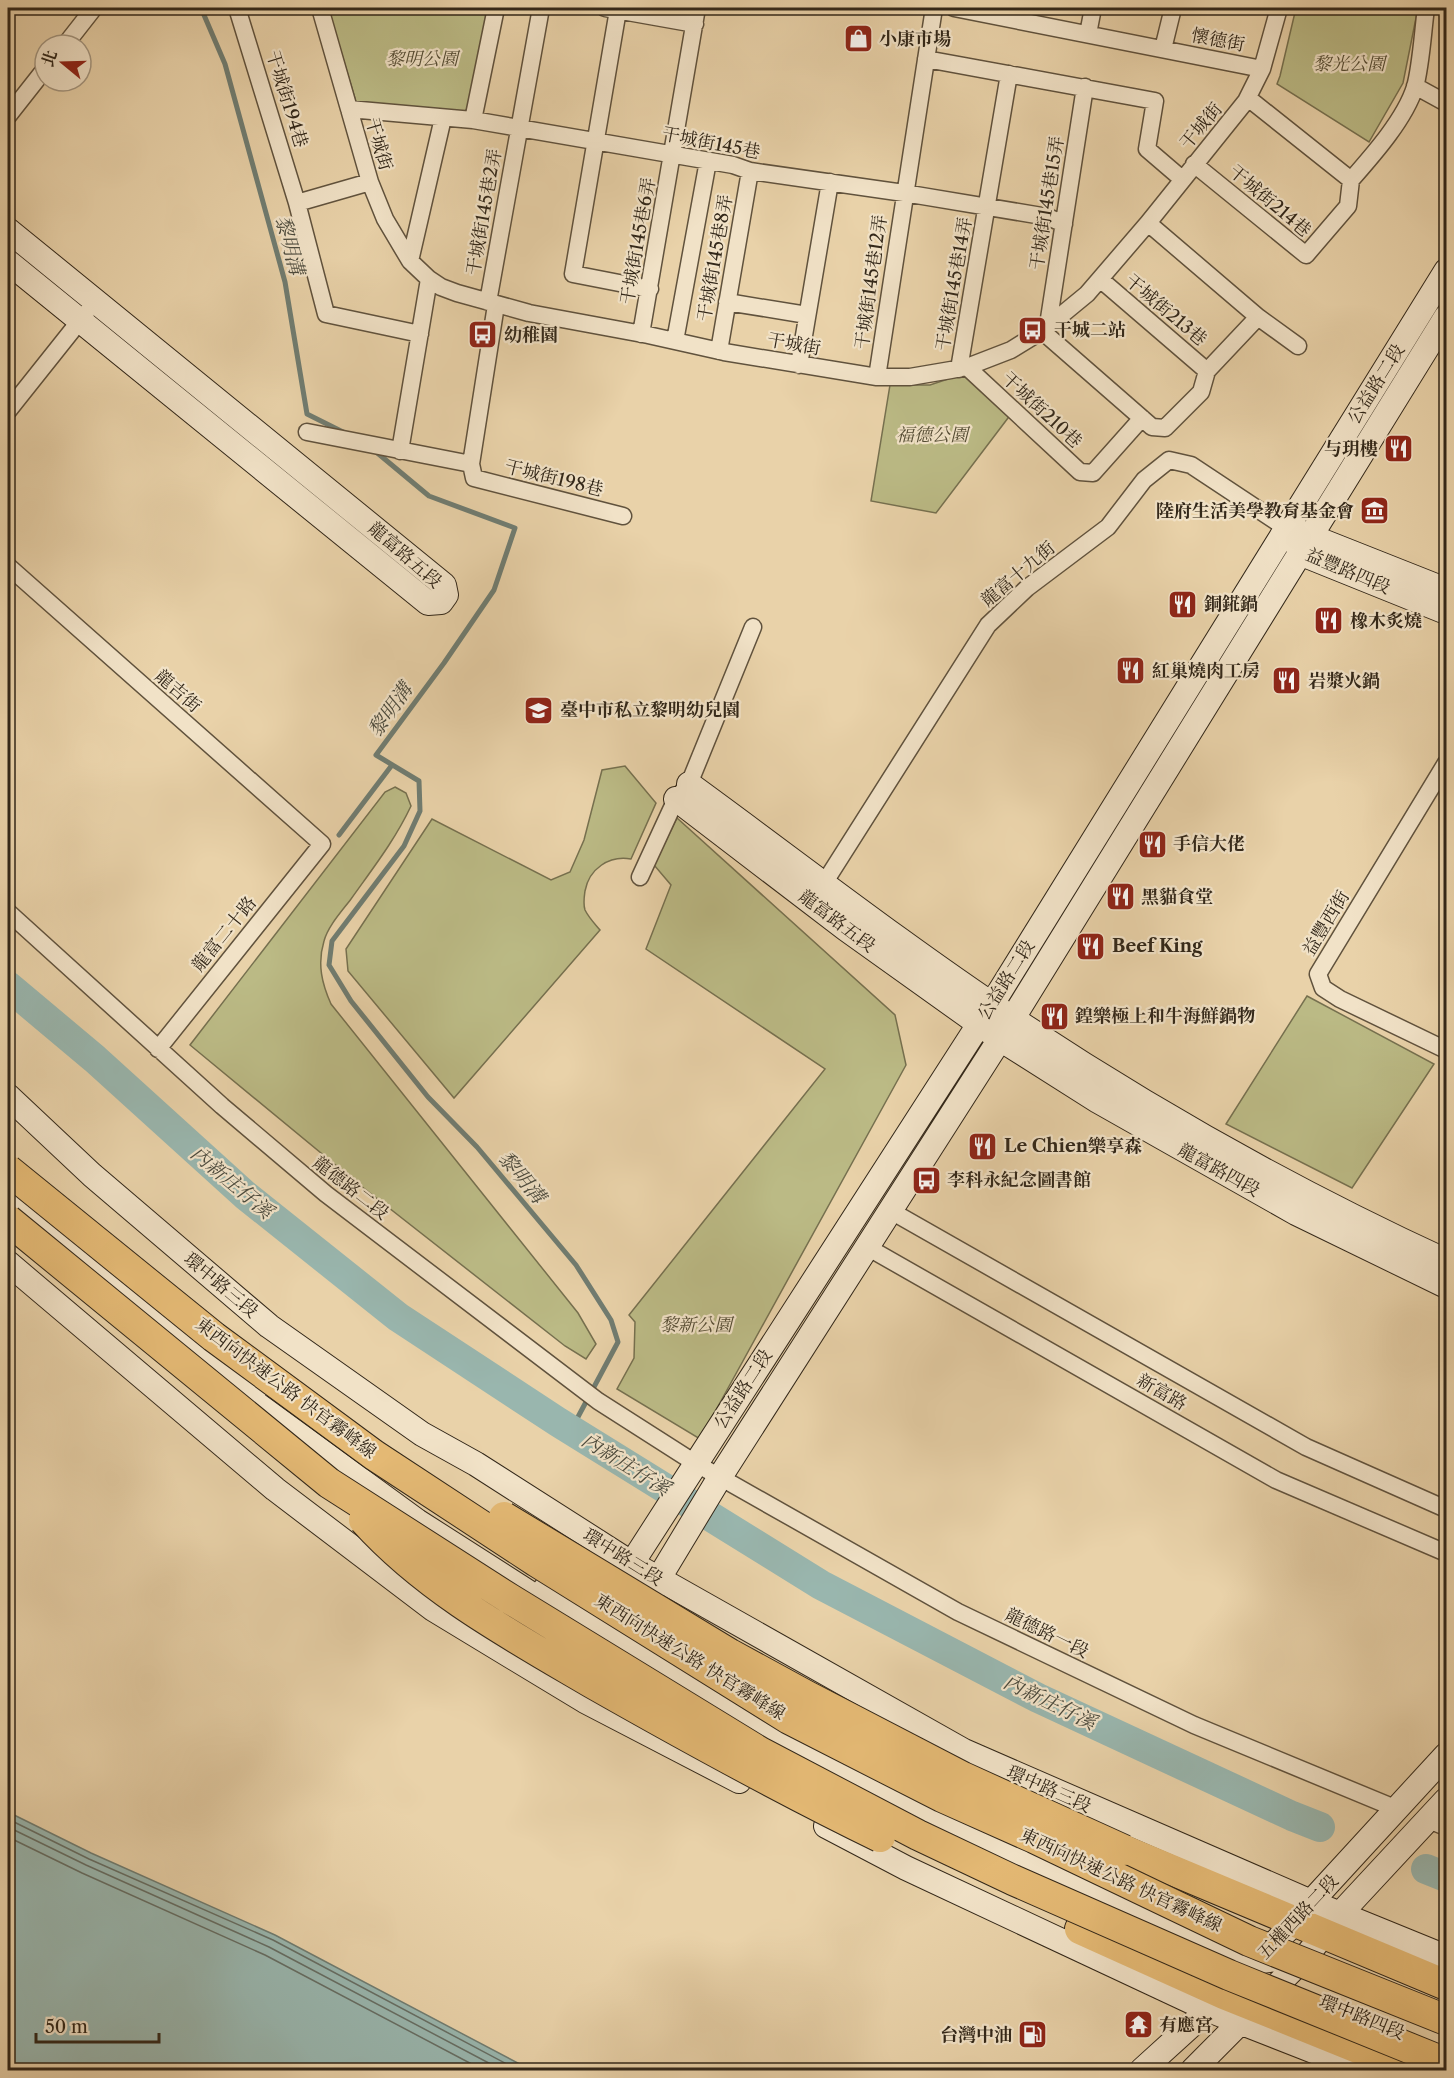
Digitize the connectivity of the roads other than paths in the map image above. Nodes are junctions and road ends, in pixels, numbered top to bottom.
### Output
1 (94, 8) edge
2 (237, 8) edge
3 (320, 8) edge
4 (496, 8) edge
5 (541, 8) edge
6 (934, 8) edge
7 (954, 8) edge
8 (1093, 8) edge
9 (1173, 8) edge
10 (1279, 8) edge
11 (1426, 8) edge
12 (612, 9) edge
13 (1010, 13) edge
14 (696, 16) edge
15 (74, 33) edge
16 (1088, 34) junction
17 (1163, 49) junction
18 (926, 59) junction
19 (1262, 69) junction
20 (1009, 74) junction
21 (33, 84) edge
22 (1415, 86) junction
23 (1085, 87) junction
24 (1248, 98) junction
25 (1446, 103) edge
26 (349, 109) junction
27 (8, 116) edge
28 (443, 118) junction
29 (473, 120) junction
30 (519, 128) junction
31 (595, 142) junction
32 (672, 154) junction
33 (708, 161) junction
34 (1194, 164) junction
35 (750, 171) junction
36 (1182, 179) junction
37 (1352, 180) junction
38 (370, 182) junction
39 (830, 183) junction
40 (904, 193) junction
41 (297, 203) junction
42 (987, 207) junction
43 (1148, 223) junction
44 (1064, 224) junction
45 (8, 230) edge
46 (410, 261) junction
47 (8, 262) edge
48 (1446, 271) edge
49 (429, 279) junction
50 (1100, 279) junction
51 (650, 289) junction
52 (97, 301) junction
53 (727, 302) junction
54 (492, 303) junction
55 (807, 315) junction
56 (1258, 317) junction
57 (1446, 318) edge
58 (79, 321) junction
59 (1045, 328) junction
60 (420, 334) junction
61 (641, 334) junction
62 (675, 341) junction
63 (1298, 346) dead end
64 (719, 351) junction
65 (799, 364) junction
66 (963, 368) junction
67 (1207, 371) junction
68 (877, 377) junction
69 (8, 411) edge
70 (1147, 423) junction
71 (307, 432) dead end
72 (400, 451) junction
73 (473, 471) junction
74 (623, 516) dead end
75 (1286, 528) junction
76 (1306, 545) junction
77 (8, 566) edge
78 (1446, 590) edge
79 (1446, 612) edge
80 (753, 627) dead end
81 (1446, 763) edge
82 (683, 791) junction
83 (322, 844) joint
84 (640, 877) dead end
85 (823, 885) junction
86 (8, 912) edge
87 (992, 1004) junction
88 (1013, 1018) junction
89 (978, 1025) junction
90 (1000, 1039) junction
91 (158, 1049) junction
92 (1446, 1050) edge
93 (8, 1096) edge
94 (8, 1170) edge
95 (8, 1191) edge
96 (8, 1205) edge
97 (891, 1211) junction
98 (8, 1220) edge
99 (867, 1247) junction
100 (1444, 1256) edge
101 (8, 1263) edge
102 (1446, 1286) edge
103 (374, 1455) junction
104 (695, 1463) junction
105 (720, 1477) junction
106 (329, 1483) junction
107 (1446, 1509) edge
108 (1446, 1553) edge
109 (636, 1555) junction
110 (664, 1570) junction
111 (594, 1627) junction
112 (619, 1643) junction
113 (560, 1686) junction
114 (585, 1701) junction
115 (1446, 1755) edge
116 (1446, 1800) edge
117 (1397, 1809) junction
118 (1437, 1823) edge
119 (1303, 1912) junction
120 (1324, 1934) junction
121 (1252, 1966) junction
122 (1444, 1975) edge
123 (1278, 1984) junction
124 (1217, 2002) junction
125 (1446, 2010) edge
126 (1249, 2015) junction
127 (1446, 2020) edge
128 (1446, 2050) edge
129 (1446, 2063) edge
130 (1408, 2069) edge
131 (1142, 2070) edge
132 (1193, 2070) edge
133 (1362, 2070) edge

1 - 15 street
2 - 41 street, 干城街194巷
3 - 26 street, 干城街
4 - 29 street
5 - 30 street, 干城街145巷2弄
6 - 18 street, 干城街145巷12弄
7 - 13 street, 懷德街
8 - 16 street
9 - 17 street
10 - 19 street, 干城街
11 - 22 street
12 - 14 street
12 - 31 street
13 - 16 street, 懷德街
14 - 32 street, 干城街145巷6弄
16 - 17 street, 懷德街
17 - 19 street, 懷德街
18 - 20 street
18 - 40 street, 干城街145巷12弄
19 - 24 street, 干城街
20 - 23 street
20 - 42 street, 干城街145巷14弄
21 - 27 street
22 - 25 street
22 - 37 street
23 - 36 street
23 - 44 street, 干城街145巷15弄
24 - 34 street, 干城街
24 - 37 street
26 - 28 street, 干城街145巷
26 - 38 street, 干城街
28 - 29 street, 干城街145巷
28 - 46 street
29 - 30 street, 干城街145巷
30 - 31 street, 干城街145巷
30 - 54 street, 干城街145巷2弄
31 - 32 street, 干城街145巷
31 - 51 street
32 - 33 street, 干城街145巷
32 - 51 street, 干城街145巷6弄
33 - 35 street, 干城街145巷
33 - 62 street
34 - 36 street, 干城街
34 - 37 street, 干城街214巷
35 - 39 street, 干城街145巷
35 - 53 street, 干城街145巷8弄
36 - 43 street, 干城街
38 - 41 street
38 - 46 street, 干城街
39 - 40 street, 干城街145巷
39 - 55 street
40 - 42 street, 干城街145巷
40 - 68 street, 干城街145巷12弄
41 - 60 street, 干城街194巷
42 - 44 street, 干城街145巷
42 - 66 street, 干城街145巷14弄
43 - 50 street, 干城街
43 - 56 street
44 - 59 street, 干城街145巷15弄
45 - 52 street, 龍富路五段
46 - 49 street, 干城街
47 - 58 street, 龍富路五段
48 - 75 street, 公益路二段
49 - 54 street, 干城街
49 - 60 street
50 - 59 street, 干城街
50 - 67 street, 干城街213巷
51 - 61 street, 干城街145巷6弄
52 - 58 street
52 - 58 street, 龍富路五段
53 - 55 street
53 - 64 street, 干城街145巷8弄
54 - 61 street, 干城街
54 - 73 street, 干城街145巷2弄
55 - 65 street
56 - 63 street
56 - 67 street
57 - 76 street, 公益路二段
58 - 69 street
59 - 66 street, 干城街
59 - 70 street
60 - 72 street
61 - 62 street, 干城街
62 - 64 street, 干城街
64 - 65 street, 干城街
65 - 68 street, 干城街
66 - 68 street, 干城街
66 - 70 street, 干城街210巷
67 - 70 street
71 - 72 street
72 - 73 street
73 - 74 street, 干城街198巷
75 - 76 street, 益豐路四段
75 - 85 street, 龍富十九街
75 - 87 street, 公益路二段
76 - 78 street, 益豐路四段
76 - 79 street, 益豐路四段
76 - 88 street, 公益路二段
77 - 83 street, 龍吉街
80 - 82 street
81 - 92 street, 益豐西街
82 - 84 street
82 - 85 street, 龍富路五段
82 - 89 street, 龍富路五段
83 - 91 street, 龍富二十路
85 - 87 street, 龍富路五段
86 - 91 street, 龍德路二段
87 - 88 street, 龍富路五段
87 - 89 street, 公益路二段
88 - 90 street, 公益路二段
88 - 100 street, 龍富路四段
89 - 90 street, 龍富路五段
89 - 104 street, 公益路二段
90 - 97 street, 公益路二段
90 - 102 street, 龍富路四段
91 - 104 street, 龍德路二段
93 - 109 street, 環中路三段
94 - 103 highway, 東西向快速公路 快官霧峰線, bridge
95 - 111 street
96 - 111 street
97 - 99 street, 公益路二段
97 - 107 street, 新富路
98 - 106 highway, bridge
99 - 105 street, 公益路二段
99 - 108 street, 新富路
101 - 113 street
103 - 119 highway, bridge
103 - 127 highway, 東西向快速公路 快官霧峰線, bridge
104 - 105 street, 龍德路一段
104 - 109 street, 公益路二段
105 - 110 street, 公益路二段
105 - 117 street, 龍德路一段
106 - 124 highway, bridge
106 - 129 highway, bridge
109 - 110 street, 環中路三段
109 - 111 street, 公益路二段
110 - 112 street, 公益路二段
110 - 119 street, 環中路三段
111 - 112 street
111 - 113 street, 公益路二段
112 - 114 street, 公益路二段
112 - 121 street
113 - 114 street
114 - 124 street
115 - 117 street, 五權西路二段
116 - 118 street, 五權西路二段
117 - 119 street, 五權西路二段
118 - 120 street, 五權西路二段
119 - 120 highway
119 - 121 street, 五權西路二段
120 - 121 street
120 - 122 highway
120 - 123 street, 五權西路二段
120 - 125 street, 環中路四段
121 - 123 street
121 - 124 street, 五權西路二段
123 - 126 street, 五權西路二段
123 - 128 street, 環中路四段
124 - 126 highway
124 - 131 street, 五權西路二段
126 - 130 highway
126 - 132 street, 五權西路二段
126 - 133 street

